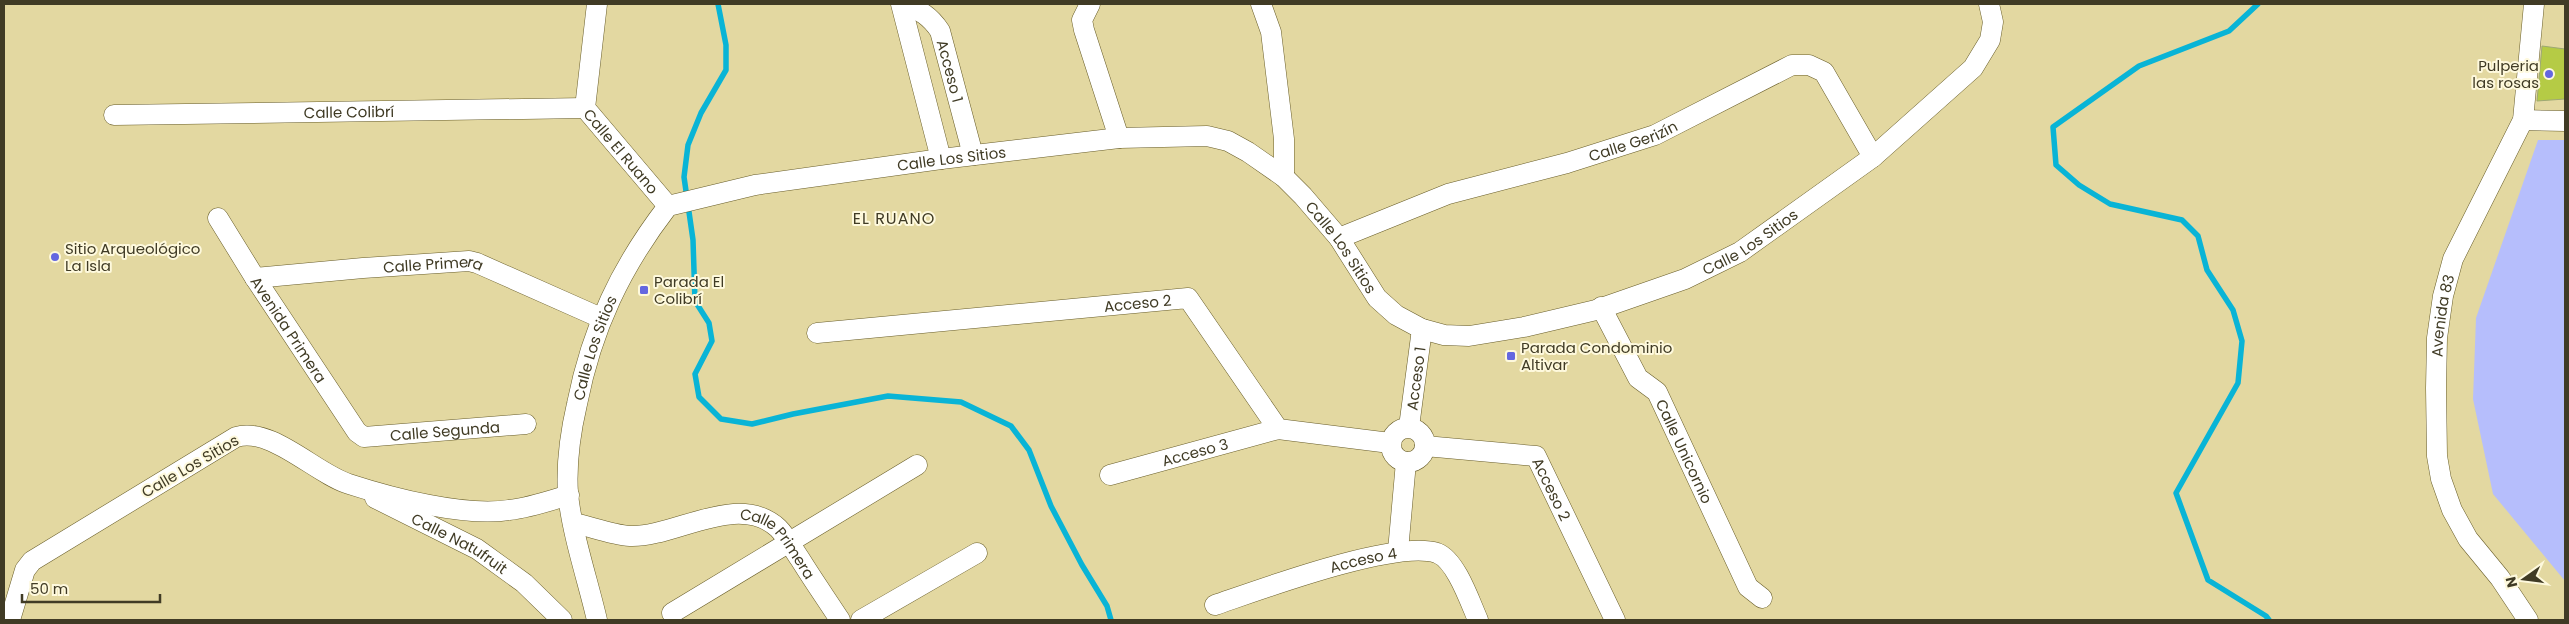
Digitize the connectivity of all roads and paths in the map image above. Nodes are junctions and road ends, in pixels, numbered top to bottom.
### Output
1 (597, 4) edge
2 (902, 4) edge
3 (1090, 4) edge
4 (1262, 4) edge
5 (1989, 4) edge
6 (2534, 4) edge
7 (585, 108) junction
8 (114, 115) dead end
9 (2523, 120) junction
10 (2565, 121) edge
11 (1119, 138) junction
12 (973, 155) junction
13 (1873, 157) junction
14 (941, 159) junction
15 (1284, 178) junction
16 (668, 206) junction
17 (218, 218) dead end
18 (1339, 238) junction
19 (255, 278) junction
20 (1601, 307) junction
21 (601, 318) junction
22 (1422, 329) junction
23 (817, 333) dead end
24 (526, 424) dead end
25 (1409, 428) junction
26 (1278, 429) junction
27 (364, 437) joint
28 (1390, 443) junction
29 (1425, 446) junction
30 (1406, 462) junction
31 (917, 465) dead end
32 (1110, 476) dead end
33 (347, 484) junction
34 (568, 495) junction
35 (574, 523) junction
36 (788, 542) junction
37 (1398, 551) junction
38 (977, 553) dead end
39 (1762, 598) dead end
40 (1215, 605) dead end
41 (672, 613) dead end
42 (10, 620) edge
43 (562, 620) edge
44 (597, 620) edge
45 (840, 620) edge
46 (860, 620) edge
47 (1478, 620) edge
48 (1615, 620) edge
49 (2528, 620) edge

1 - 7 street, Calle El Ruano
2 - 12 street, Acceso 1
2 - 14 street, Acceso 1
3 - 11 street
4 - 15 street
5 - 13 street, Calle Los Sitios
6 - 9 street, Avenida 83
7 - 8 street, Calle Colibrí
7 - 16 street, Calle El Ruano
9 - 10 street
9 - 49 street, Avenida 83
11 - 12 street, Calle Los Sitios
11 - 15 street, Calle Los Sitios
12 - 14 street, Calle Los Sitios
13 - 18 street, Calle Gerizín
13 - 20 street, Calle Los Sitios
14 - 16 street, Calle Los Sitios
15 - 18 street, Calle Los Sitios
16 - 21 street, Calle Los Sitios
17 - 19 street, Avenida Primera
18 - 22 street, Calle Los Sitios
19 - 21 street, Calle Primera
19 - 27 street, Avenida Primera
20 - 22 street, Calle Los Sitios
20 - 39 street, Calle Unicornio
21 - 34 street, Calle Los Sitios
22 - 25 street, Acceso 1
23 - 26 street, Acceso 2
24 - 27 street, Calle Segunda
25 - 28 street, Acceso 1
25 - 29 street, Acceso 1
26 - 28 street
26 - 32 street, Acceso 3
28 - 30 street
29 - 30 street
29 - 48 street, Acceso 2
30 - 37 street
31 - 36 street
33 - 34 street, Calle Los Sitios
33 - 42 street, Calle Los Sitios
33 - 43 street, Calle Natufruit
34 - 35 street
35 - 36 street, Calle Primera
35 - 44 street
36 - 41 street
36 - 45 street, Calle Primera
37 - 40 street, Acceso 4
37 - 47 street, Acceso 4
38 - 46 street

